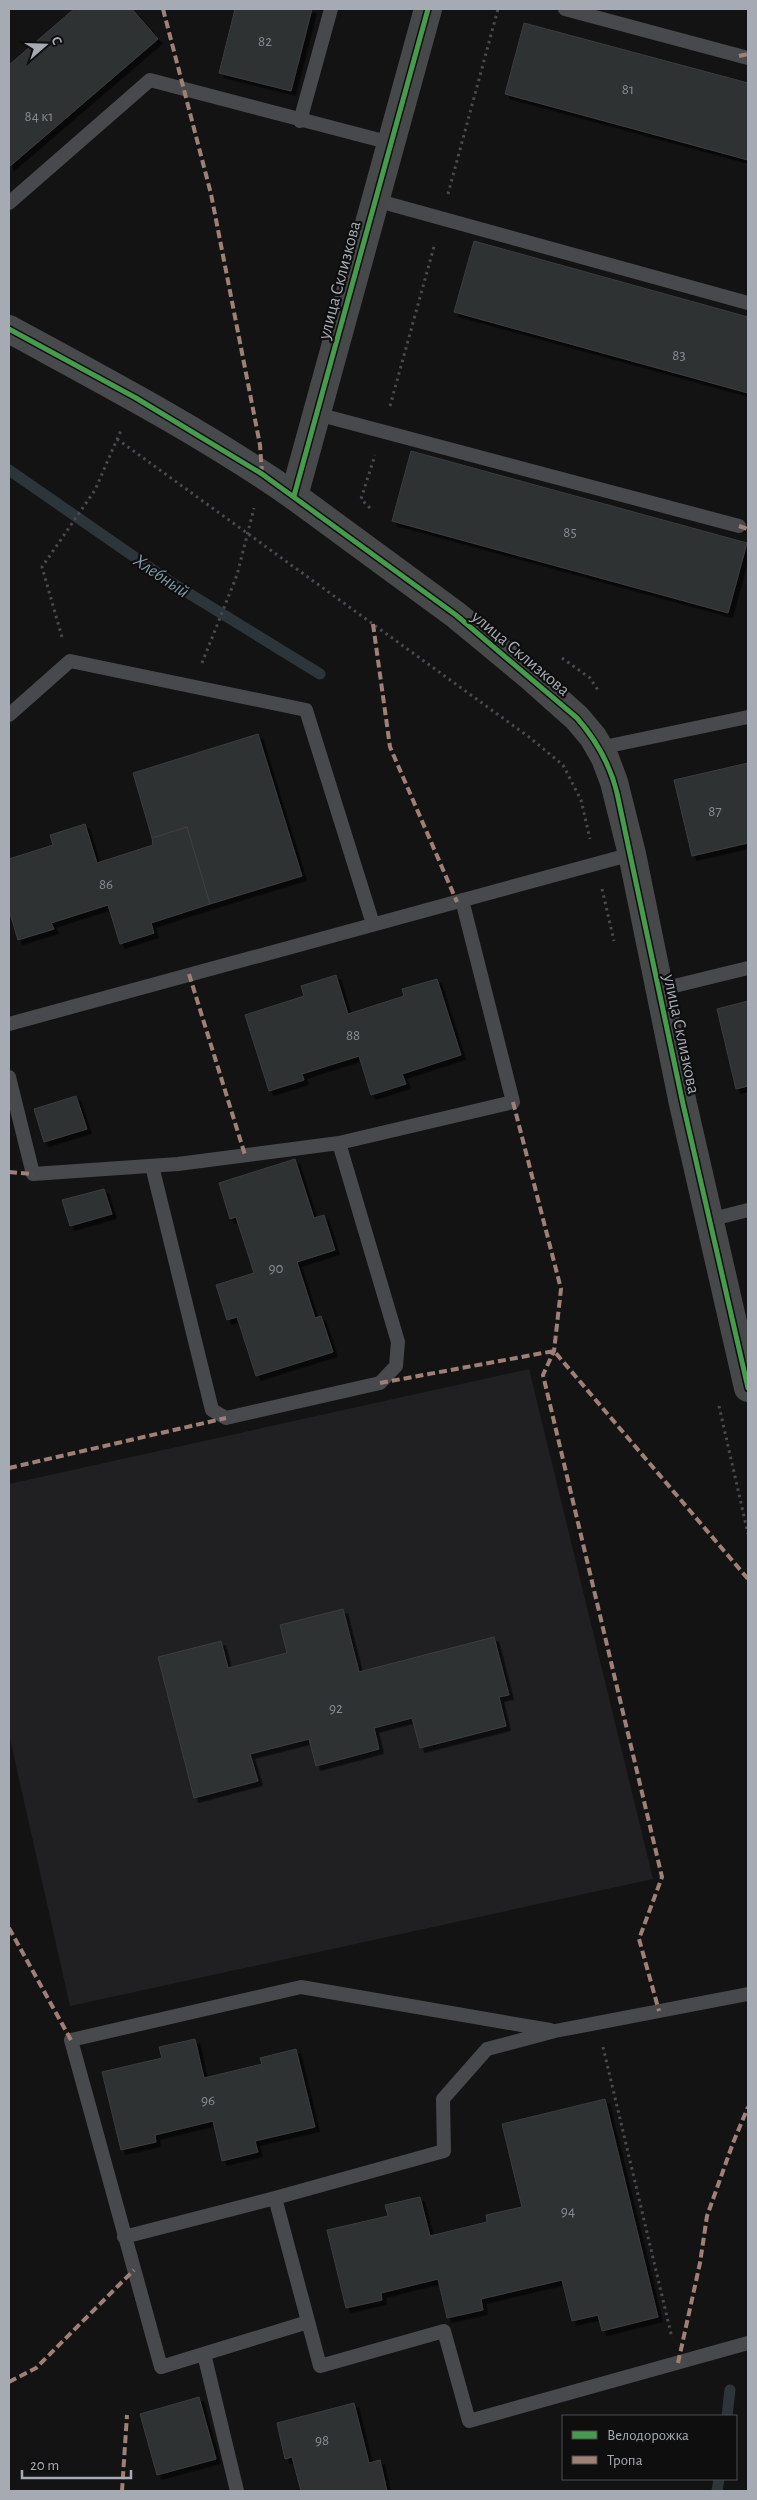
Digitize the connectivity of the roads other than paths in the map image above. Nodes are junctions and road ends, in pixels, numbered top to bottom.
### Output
1 (331, 9) edge
2 (428, 9) edge
3 (565, 9) edge
4 (748, 58) edge
5 (300, 121) junction
6 (391, 143) junction
7 (375, 200) junction
8 (9, 202) edge
9 (748, 303) edge
10 (9, 329) edge
11 (317, 414) junction
12 (294, 496) junction
13 (739, 526) dead end
14 (9, 715) edge
15 (748, 717) edge
16 (600, 748) junction
17 (632, 854) junction
18 (462, 900) junction
19 (373, 924) junction
20 (748, 968) edge
21 (658, 990) junction
22 (9, 1024) edge
23 (9, 1077) edge
24 (339, 1143) junction
25 (152, 1166) junction
26 (748, 1210) edge
27 (709, 1220) junction
28 (748, 1388) edge
29 (748, 1994) edge
30 (555, 2031) junction
31 (275, 2198) junction
32 (124, 2237) junction
33 (308, 2322) junction
34 (748, 2343) edge
35 (204, 2354) junction
36 (237, 2491) edge

1 - 5 lane
2 - 6 street, улица Склизкова
3 - 4 lane
5 - 6 lane
5 - 8 lane
6 - 7 street, улица Склизкова
7 - 9 lane
7 - 11 street, улица Склизкова
10 - 12 street
11 - 12 street, улица Склизкова
11 - 13 lane
12 - 16 street, улица Склизкова
14 - 19 lane
15 - 16 lane
16 - 17 street, улица Склизкова
17 - 18 lane
17 - 21 street, улица Склизкова
18 - 19 lane
18 - 24 lane
19 - 22 lane
20 - 21 lane
21 - 27 street, улица Склизкова
23 - 25 lane
24 - 25 lane
24 - 25 lane
26 - 27 lane
27 - 28 street, улица Склизкова
29 - 30 lane
30 - 31 lane
30 - 32 lane
31 - 32 lane
31 - 33 lane
32 - 35 lane
33 - 34 lane
33 - 35 lane
35 - 36 lane

